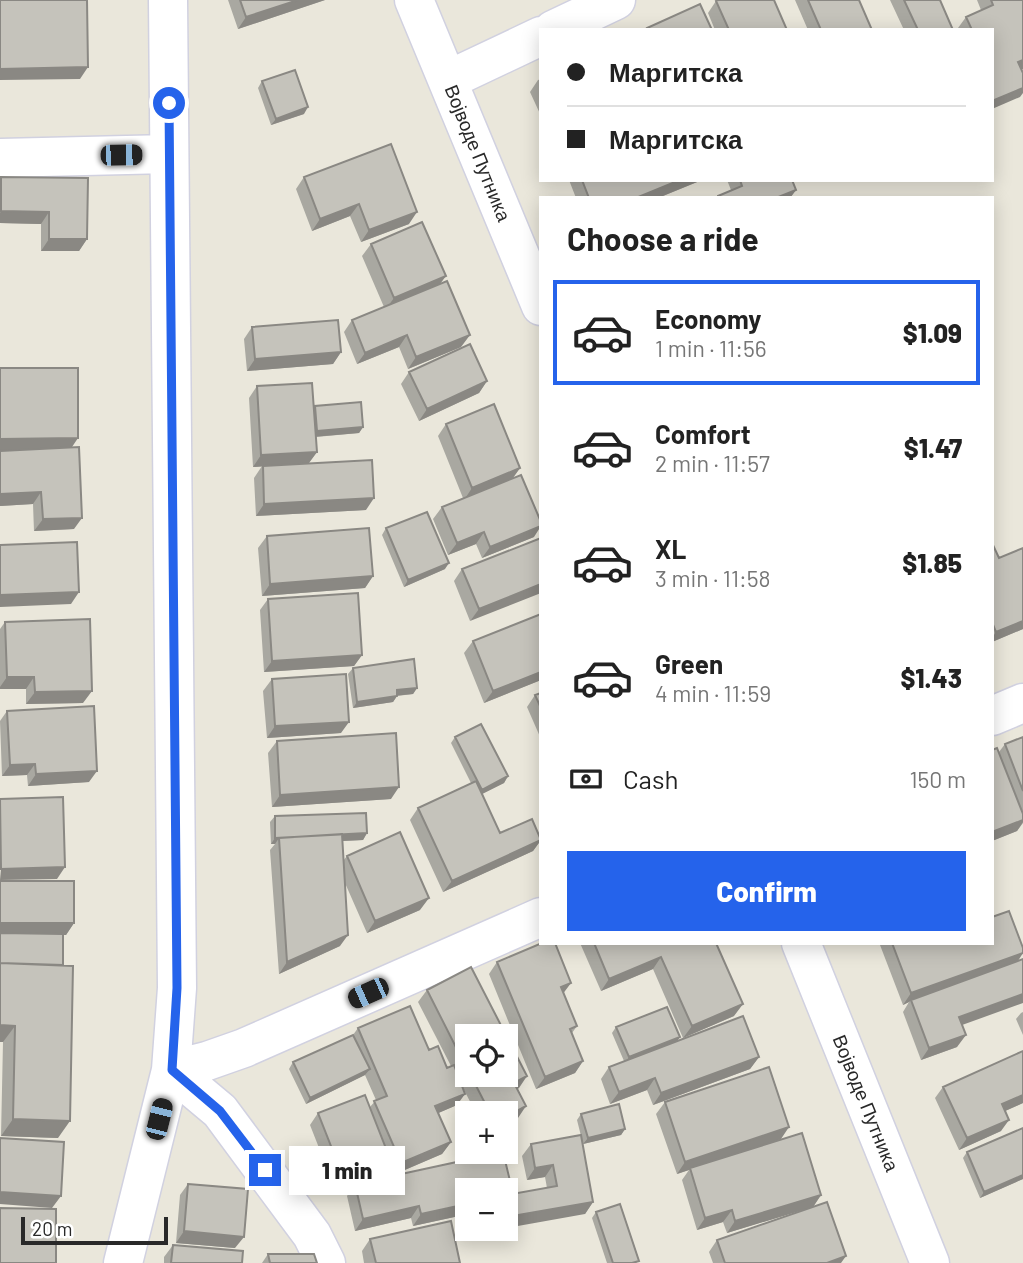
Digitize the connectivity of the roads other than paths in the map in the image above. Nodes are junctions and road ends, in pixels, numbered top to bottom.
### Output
1 (168, 0) edge
2 (414, 0) edge
3 (616, 0) edge
4 (557, 28) edge
5 (539, 37) edge
6 (448, 80) junction
7 (169, 154) junction
8 (0, 158) edge
9 (539, 301) edge
10 (1023, 703) edge
11 (994, 715) edge
12 (539, 918) edge
13 (802, 945) edge
14 (172, 1070) junction
15 (123, 1263) edge
16 (326, 1263) edge
17 (930, 1263) edge

1 - 7 street
2 - 6 street, Војводе Путника
3 - 4 street
5 - 6 street
6 - 9 street, Војводе Путника
7 - 8 street
7 - 14 street
10 - 11 street
12 - 14 street
13 - 17 street, Војводе Путника
14 - 15 street
14 - 16 street

